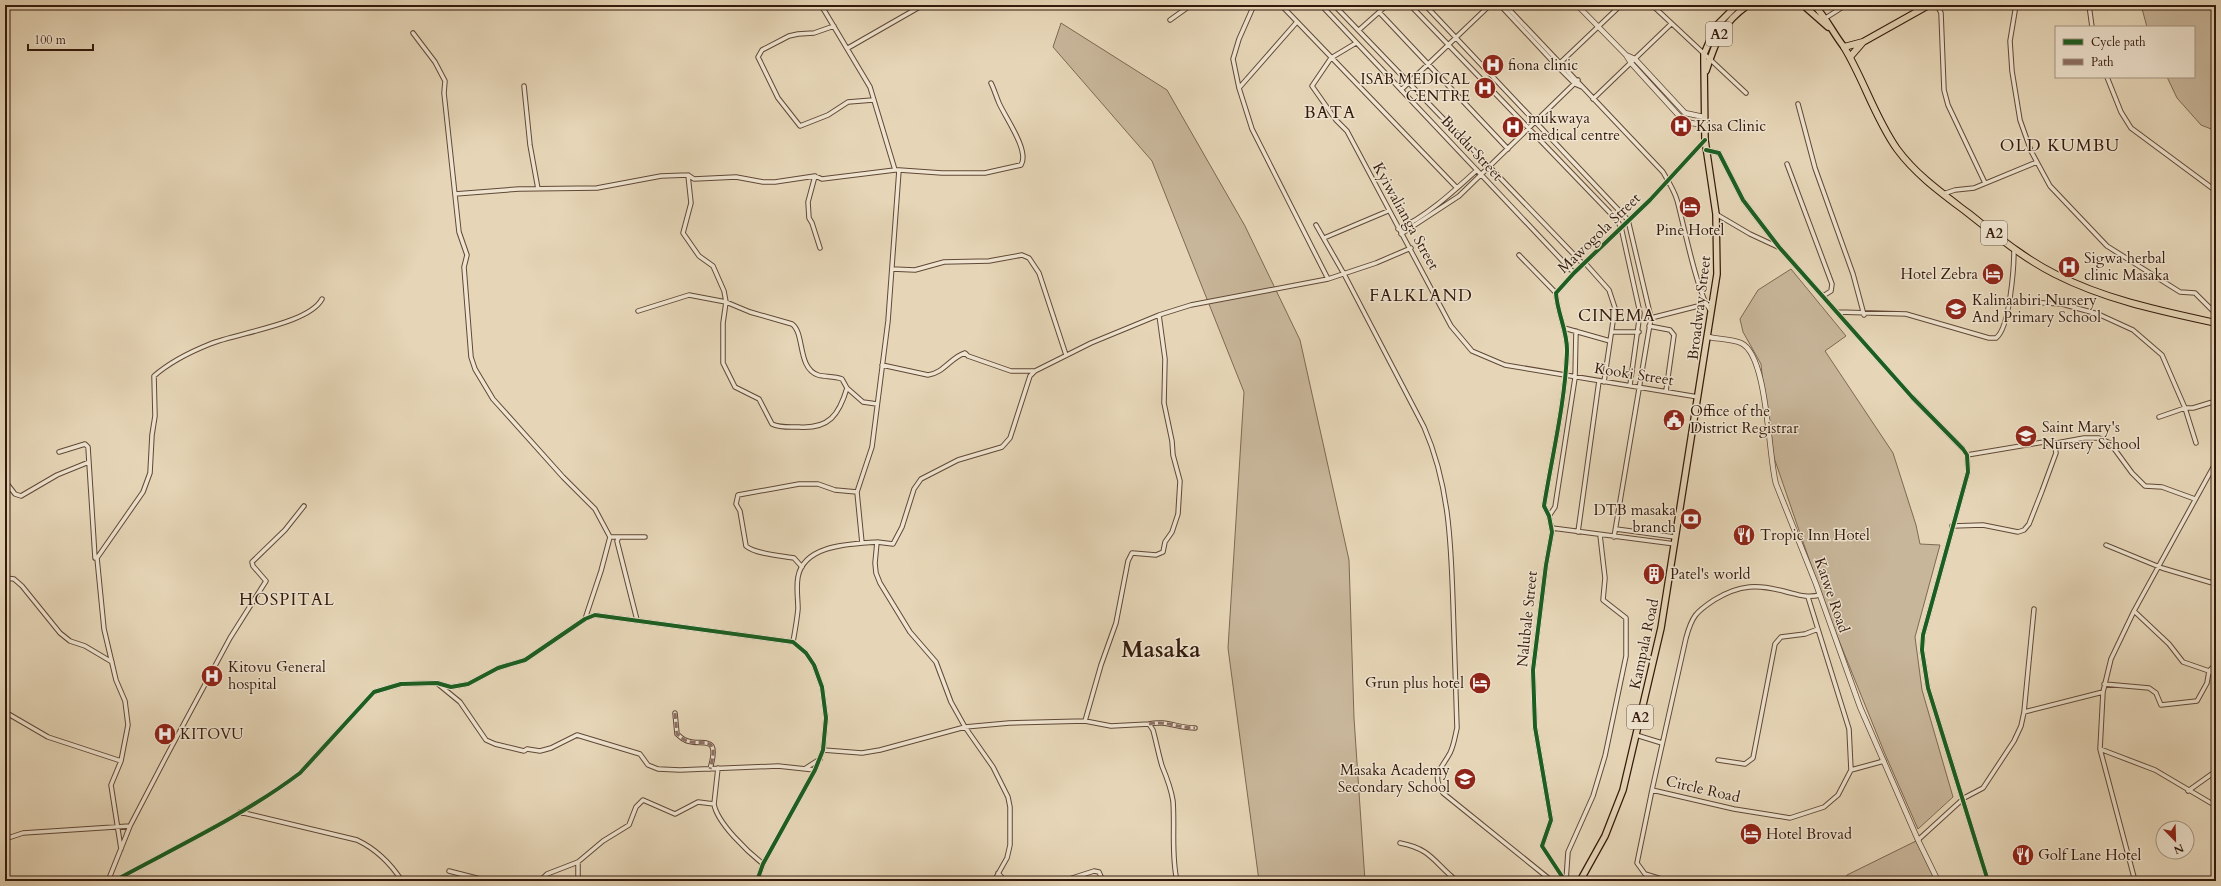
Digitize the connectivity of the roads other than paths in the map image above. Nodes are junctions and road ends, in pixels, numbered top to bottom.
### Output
1 (821, 5) edge
2 (923, 5) edge
3 (1191, 5) edge
4 (1254, 5) edge
5 (1281, 5) edge
6 (1321, 5) edge
7 (1334, 5) edge
8 (1387, 5) edge
9 (1410, 5) edge
10 (1424, 5) edge
11 (1490, 5) edge
12 (1500, 5) edge
13 (1505, 5) edge
14 (1577, 5) edge
15 (1652, 5) edge
16 (1737, 5) edge
17 (1748, 5) edge
18 (1803, 5) edge
19 (1814, 5) edge
20 (1834, 5) edge
21 (1846, 5) edge
22 (1929, 5) edge
23 (1937, 5) edge
24 (2016, 5) edge
25 (2089, 5) edge
26 (1618, 6) edge
27 (1836, 11) junction
28 (1379, 12) junction
29 (1723, 17) junction
30 (1170, 20) dead end
31 (1823, 20) junction
32 (1728, 22) junction
33 (1296, 23) junction
34 (1671, 24) junction
35 (834, 26) junction
36 (1598, 26) junction
37 (2092, 26) edge
38 (1359, 30) junction
39 (413, 33) dead end
40 (1456, 37) junction
41 (1863, 42) junction
42 (1356, 43) junction
43 (1448, 45) junction
44 (1844, 47) junction
45 (848, 48) junction
46 (1704, 54) junction
47 (1626, 55) junction
48 (1850, 57) junction
49 (1331, 58) junction
50 (1635, 59) junction
51 (1710, 59) junction
52 (1560, 63) junction
53 (1631, 63) junction
54 (1428, 64) junction
55 (1705, 73) junction
56 (2107, 78) edge
57 (1409, 82) junction
58 (1577, 82) junction
59 (991, 83) dead end
60 (524, 86) dead end
61 (1238, 88) junction
62 (1401, 90) junction
63 (1746, 93) dead end
64 (1593, 99) junction
65 (873, 100) junction
66 (1798, 104) dead end
67 (1704, 117) junction
68 (1536, 122) junction
69 (1704, 125) junction
70 (1529, 128) junction
71 (1705, 140) junction
72 (1508, 149) junction
73 (1706, 150) junction
74 (2038, 162) junction
75 (1787, 164) dead end
76 (1489, 167) junction
77 (897, 170) junction
78 (1477, 170) junction
79 (688, 175) junction
80 (1481, 175) junction
81 (815, 176) junction
82 (1668, 180) junction
83 (1985, 183) junction
84 (1457, 188) junction
85 (538, 189) junction
86 (2216, 191) edge
87 (455, 194) junction
88 (1943, 194) junction
89 (1388, 211) junction
90 (1716, 214) junction
91 (1628, 220) junction
92 (1316, 225) dead end
93 (1621, 227) junction
94 (1398, 229) junction
95 (1401, 234) junction
96 (1324, 238) junction
97 (1779, 247) junction
98 (820, 248) dead end
99 (1411, 248) junction
100 (2014, 248) junction
101 (1520, 255) dead end
102 (1584, 264) junction
103 (892, 269) junction
104 (1574, 273) junction
105 (1344, 274) junction
106 (1328, 279) junction
107 (1556, 293) junction
108 (1823, 296) junction
109 (322, 299) dead end
110 (2009, 301) junction
111 (726, 302) junction
112 (1706, 304) junction
113 (638, 311) dead end
114 (1712, 311) junction
115 (1650, 312) junction
116 (1837, 312) junction
117 (1640, 313) junction
118 (2216, 314) edge
119 (1159, 315) junction
120 (1864, 315) junction
121 (1651, 318) junction
122 (2216, 323) edge
123 (1649, 326) junction
124 (1564, 328) junction
125 (1576, 331) junction
126 (1612, 332) junction
127 (1639, 332) junction
128 (1708, 337) junction
129 (1610, 341) junction
130 (1066, 355) junction
131 (882, 365) junction
132 (1035, 371) junction
133 (1565, 376) junction
134 (1575, 378) junction
135 (1602, 382) junction
136 (1630, 385) junction
137 (1638, 387) junction
138 (847, 388) junction
139 (1666, 391) junction
140 (1698, 397) junction
141 (2216, 401) edge
142 (877, 404) junction
143 (2185, 408) junction
144 (2159, 417) dead end
145 (2196, 443) dead end
146 (2050, 444) junction
147 (59, 452) dead end
148 (1967, 454) junction
149 (89, 462) junction
150 (2216, 462) edge
151 (5, 481) edge
152 (857, 492) junction
153 (2195, 499) junction
154 (304, 506) dead end
155 (1549, 516) junction
156 (1952, 526) junction
157 (1552, 528) junction
158 (1616, 529) junction
159 (1578, 532) junction
160 (1600, 535) junction
161 (610, 536) junction
162 (619, 537) junction
163 (645, 537) dead end
164 (1675, 537) junction
165 (1614, 538) junction
166 (877, 542) junction
167 (862, 543) junction
168 (1675, 544) junction
169 (2106, 545) dead end
170 (97, 558) junction
171 (2159, 566) junction
172 (802, 567) junction
173 (5, 578) edge
174 (2216, 584) edge
175 (1820, 595) junction
176 (1808, 597) junction
177 (2034, 609) dead end
178 (2134, 611) junction
179 (585, 619) junction
180 (637, 620) junction
181 (1818, 629) junction
182 (793, 642) junction
183 (112, 662) junction
184 (2215, 666) edge
185 (2209, 671) junction
186 (2216, 675) edge
187 (437, 683) junction
188 (2104, 684) junction
189 (2102, 692) junction
190 (5, 712) edge
191 (2024, 712) junction
192 (675, 713) dead end
193 (1085, 721) junction
194 (1149, 724) junction
195 (965, 726) junction
196 (1195, 728) dead end
197 (1636, 735) junction
198 (1662, 743) junction
199 (2100, 748) junction
200 (823, 750) junction
201 (820, 759) junction
202 (1718, 760) dead end
203 (121, 761) junction
204 (1884, 761) junction
205 (718, 768) junction
206 (806, 768) junction
207 (710, 769) junction
208 (815, 770) junction
209 (1851, 770) junction
210 (2216, 771) edge
211 (1652, 790) junction
212 (2188, 791) junction
213 (1964, 798) junction
214 (714, 804) junction
215 (2216, 806) edge
216 (239, 812) junction
217 (130, 826) junction
218 (117, 827) junction
219 (5, 839) edge
220 (1918, 840) junction
221 (1400, 843) dead end
222 (120, 848) junction
223 (578, 862) junction
224 (763, 864) junction
225 (449, 871) dead end
226 (998, 873) junction
227 (897, 880) edge
228 (108, 881) edge
229 (114, 881) edge
230 (402, 881) edge
231 (488, 881) edge
232 (540, 881) edge
233 (578, 881) edge
234 (757, 881) edge
235 (927, 881) edge
236 (994, 881) edge
237 (1005, 881) edge
238 (1014, 881) edge
239 (1063, 881) edge
240 (1103, 881) edge
241 (1177, 881) edge
242 (1457, 881) edge
243 (1552, 881) edge
244 (1565, 881) edge
245 (1580, 881) edge
246 (1668, 881) edge
247 (1938, 881) edge
248 (1988, 881) edge
249 (2135, 881) edge

1 - 35 street
2 - 45 street
3 - 30 street
4 - 61 street
5 - 33 street
6 - 42 street, Buddu Street
7 - 38 street
8 - 28 street
9 - 43 street
10 - 40 street
11 - 40 street
12 - 58 street
13 - 52 street
14 - 36 street
15 - 34 street
16 - 29 main road, Broadway Street / A2
17 - 32 main road, Broadway Street / A2
18 - 31 main road, A2
19 - 31 main road, A2
20 - 27 street
21 - 27 street
22 - 41 highway
23 - 83 street
24 - 74 street
25 - 37 street
26 - 36 street
27 - 31 street
28 - 38 street
28 - 54 street
29 - 32 main road
29 - 46 main road, Broadway Street / A2
31 - 44 main road, A2
32 - 51 main road, Broadway Street / A2
33 - 49 street
33 - 61 street
34 - 46 street
34 - 50 street
35 - 45 street
35 - 65 street
36 - 47 street
36 - 52 street
38 - 57 street
39 - 87 street
40 - 43 street
40 - 68 street
41 - 44 highway
41 - 48 highway
42 - 49 street, Kyiwalianga Street
42 - 62 street, Buddu Street
43 - 54 street
43 - 70 street
44 - 48 highway, A2
45 - 65 street
46 - 51 street
46 - 55 main road, Broadway Street / A2
47 - 50 street
47 - 53 street
48 - 88 highway, A2
49 - 84 street
49 - 89 street, Kyiwalianga Street
50 - 53 street
50 - 67 street
51 - 55 main road, Broadway Street / A2
51 - 63 street
52 - 58 street
53 - 64 street
53 - 69 street
54 - 57 street
54 - 72 street
55 - 67 main road, Broadway Street / A2
56 - 86 street
57 - 62 street
57 - 76 street
58 - 64 street
58 - 68 street
59 - 77 street
60 - 85 street
61 - 106 street
62 - 78 street, Buddu Street
64 - 82 street
65 - 77 street
66 - 120 street
67 - 69 main road, Broadway Street / A2
68 - 70 street
68 - 91 street
69 - 71 main road, Broadway Street / A2
70 - 72 street
70 - 93 street
71 - 73 main road, Broadway Street / A2
71 - 82 street, Mawogola Street
72 - 76 street
73 - 90 main road, Broadway Street / A2
73 - 97 street
74 - 83 street
74 - 118 street
75 - 108 street
76 - 80 street
76 - 102 street
77 - 81 street
77 - 103 street
78 - 80 street, Buddu Street
78 - 84 street
79 - 81 street
79 - 85 street
79 - 111 street
80 - 95 street
80 - 104 street, Buddu Street
81 - 98 street
82 - 91 street, Mawogola Street
82 - 112 street
83 - 88 street
84 - 94 street
85 - 87 street
87 - 161 street
88 - 100 highway, A2
89 - 94 street, Kyiwalianga Street
89 - 96 street
90 - 97 street
90 - 114 main road, Broadway Street / A2
91 - 93 street, Mawogola Street
91 - 115 street
92 - 96 street
93 - 102 street, Mawogola Street
93 - 117 street
94 - 95 street, Kyiwalianga Street
95 - 99 street, Kyiwalianga Street
96 - 105 street
97 - 108 street
99 - 105 street
99 - 133 street, Kyiwalianga Street
100 - 110 street
100 - 122 highway, A2
101 - 107 street
102 - 104 street, Mawogola Street
102 - 126 street
103 - 130 street
103 - 131 street
104 - 107 street, Mawogola Street
105 - 106 street
105 - 243 street
106 - 119 street
107 - 124 street, Mawogola Street
108 - 116 street
109 - 170 street
110 - 120 street
110 - 143 street
111 - 113 street
111 - 138 street
111 - 138 street
112 - 114 street
112 - 121 street
114 - 128 main road, Broadway Street / A2
115 - 117 street
115 - 121 street
116 - 120 street
116 - 148 street
117 - 127 street
119 - 130 street
119 - 193 street
121 - 123 street
123 - 137 street
123 - 139 street
124 - 125 street
124 - 133 street, Mawogola Street
125 - 129 street
125 - 134 street
126 - 127 street
126 - 129 street
127 - 136 street
128 - 140 main road, Broadway Street / A2
128 - 175 street, Katwe Road
129 - 135 street
130 - 132 street
131 - 132 street
131 - 142 street
132 - 166 street
133 - 134 street, Kooki Street
133 - 155 street, Nalubale Street
134 - 135 street, Kooki Street
134 - 155 street
135 - 136 street, Kooki Street
135 - 159 street
136 - 137 street, Kooki Street
137 - 139 street, Kooki Street
137 - 158 street
138 - 142 street
139 - 140 street, Kooki Street
140 - 164 main road, Broadway Street / A2
141 - 143 street
142 - 152 street
143 - 144 street
143 - 145 street
146 - 148 street
146 - 153 street
146 - 156 street
147 - 149 street
148 - 156 street
149 - 151 street
149 - 170 street
150 - 153 street
152 - 167 street
152 - 172 street
153 - 171 street
154 - 217 street
155 - 157 street, Nalubale Street
156 - 213 street
157 - 159 street
157 - 244 street, Nalubale Street
158 - 164 street
158 - 165 street
159 - 160 street
160 - 165 street
160 - 244 street
161 - 162 street
161 - 179 street
162 - 163 street
162 - 180 street
164 - 168 main road, Broadway Street / A2
165 - 168 street
166 - 167 street
166 - 195 street
167 - 172 street
168 - 197 main road, Kampala Road / A2
169 - 171 street
170 - 183 street
171 - 174 street
171 - 178 street
172 - 182 street
173 - 183 street
175 - 176 street, Circle Road
175 - 204 street, Katwe Road
176 - 181 street
176 - 198 street, Circle Road
177 - 191 street
178 - 185 street
178 - 188 street
179 - 180 street
179 - 187 street
180 - 182 street
181 - 202 street
181 - 209 street
182 - 200 street
183 - 203 street
184 - 185 street
184 - 186 street
185 - 186 street
185 - 188 street
187 - 207 street
187 - 216 street
188 - 189 street
189 - 191 street
189 - 199 street
190 - 203 street
191 - 213 street
192 - 207 street
193 - 194 street
193 - 195 street
194 - 196 street
194 - 241 street
195 - 200 street
195 - 226 street
197 - 198 street
197 - 245 main road, Kampala Road / A2
198 - 211 street, Circle Road
199 - 212 street
199 - 249 street
200 - 201 street
201 - 206 street
201 - 208 street
203 - 218 street
204 - 209 street
204 - 220 street, Katwe Road
205 - 206 street
205 - 207 street
205 - 214 street
206 - 208 street
208 - 224 street
209 - 211 street, Circle Road
210 - 212 street
211 - 246 street
212 - 215 street
213 - 220 street
213 - 248 street
214 - 223 street
214 - 224 street
216 - 229 street
216 - 230 street
217 - 218 street
217 - 222 street
218 - 219 street
218 - 222 street
220 - 247 street, Katwe Road
221 - 242 street
222 - 228 street
223 - 232 street
223 - 233 street
224 - 234 street
225 - 231 street
226 - 236 street
226 - 237 street
227 - 235 street
238 - 239 street
239 - 240 street

